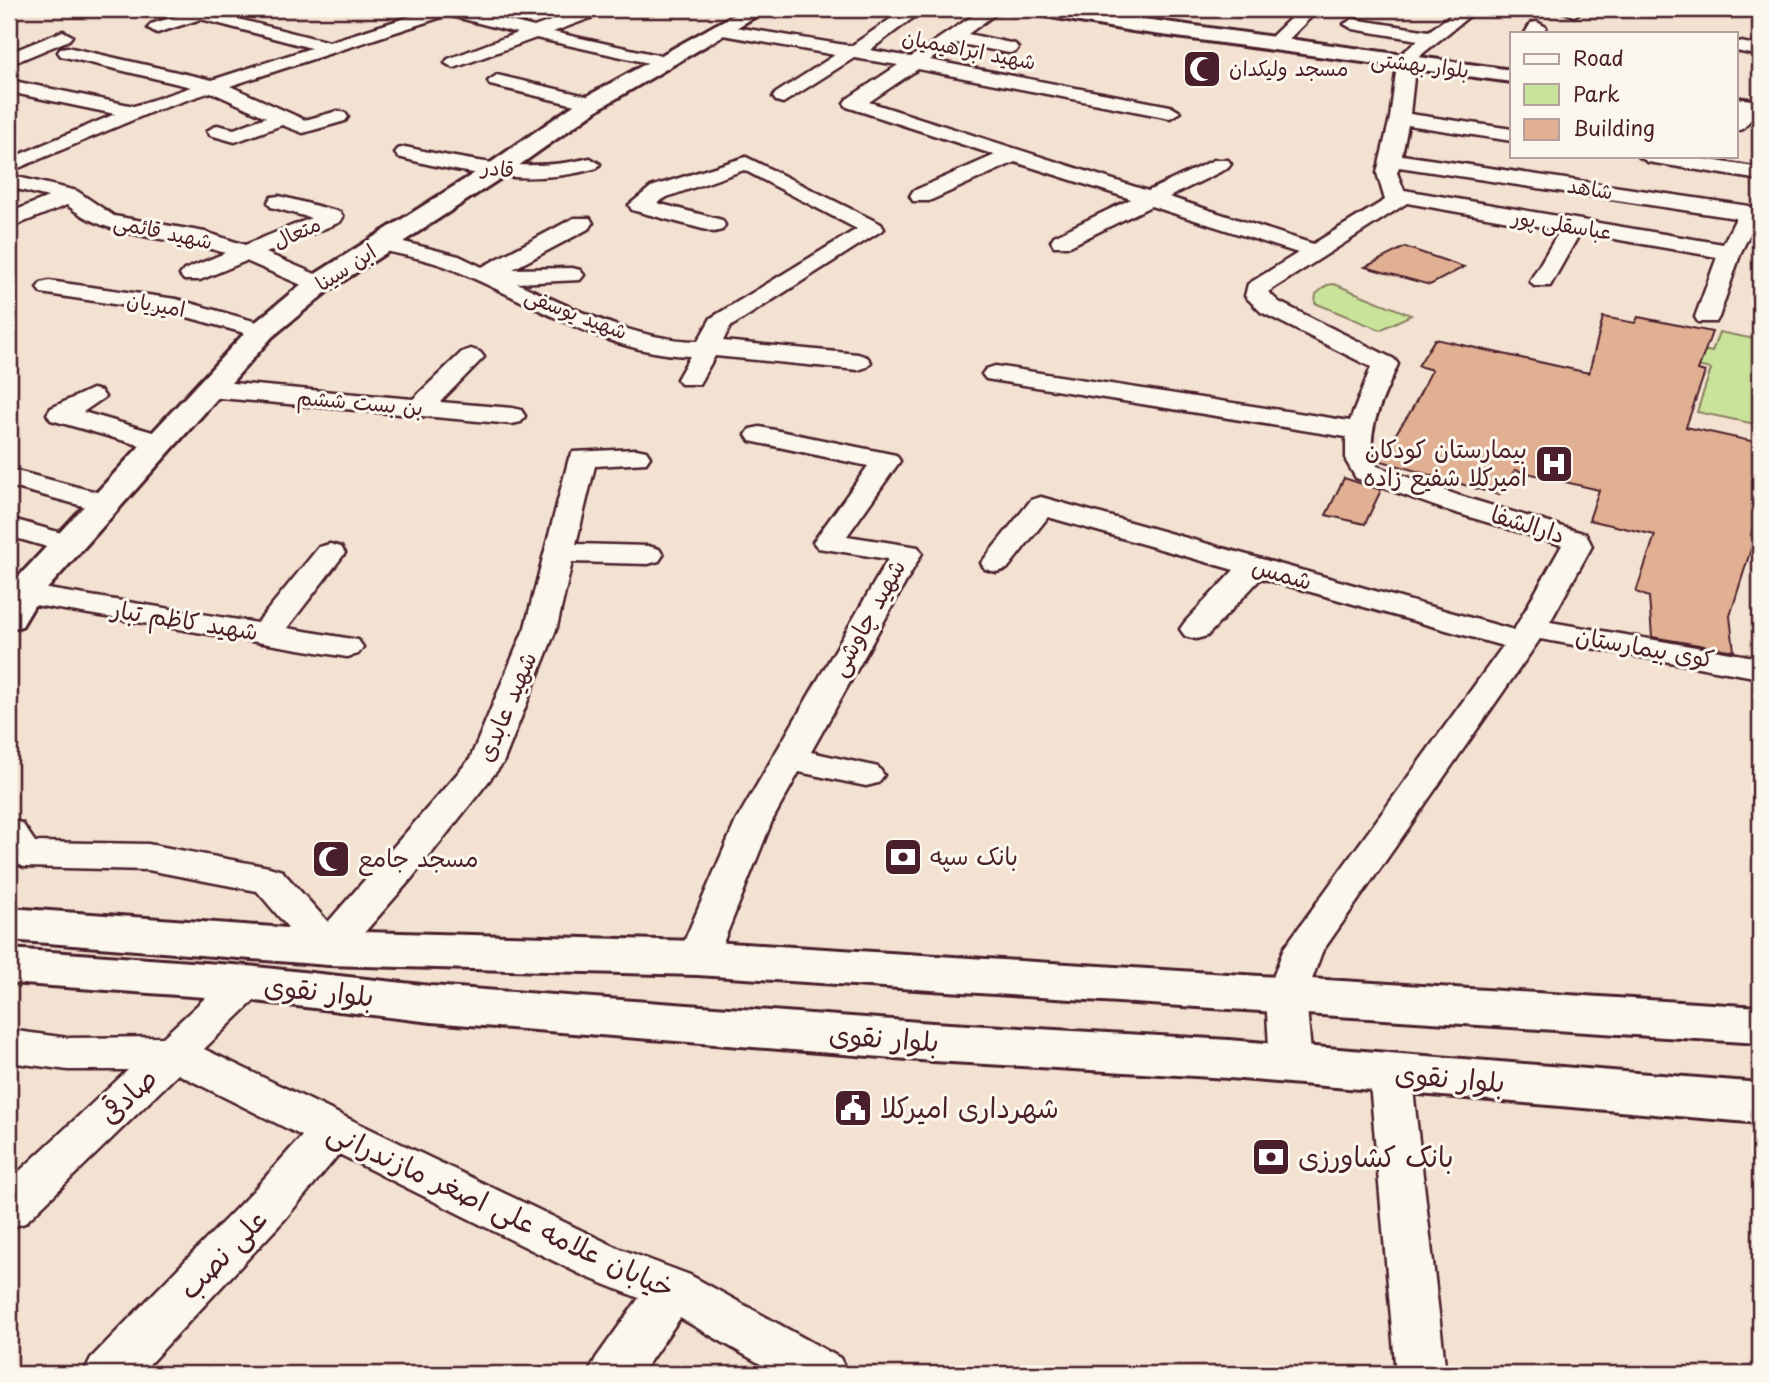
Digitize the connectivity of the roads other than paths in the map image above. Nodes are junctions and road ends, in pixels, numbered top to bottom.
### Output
1 (447, 9) edge
2 (598, 9) edge
3 (758, 9) edge
4 (916, 9) edge
5 (994, 9) edge
6 (1038, 9) edge
7 (1072, 9) edge
8 (1310, 9) edge
9 (1435, 9) edge
10 (208, 11) edge
11 (1465, 11) edge
12 (1147, 24) junction
13 (1353, 24) dead end
14 (157, 28) dead end
15 (717, 29) junction
16 (534, 33) junction
17 (954, 37) junction
18 (1432, 37) junction
19 (1279, 39) junction
20 (1738, 46) edge
21 (331, 48) junction
22 (1009, 48) dead end
23 (1760, 51) edge
24 (852, 53) junction
25 (9, 60) edge
26 (1406, 60) junction
27 (662, 61) junction
28 (918, 63) junction
29 (454, 64) dead end
30 (1510, 69) edge
31 (1055, 70) dead end
32 (1510, 76) edge
33 (497, 81) dead end
34 (1031, 85) junction
35 (9, 86) edge
36 (213, 86) junction
37 (1120, 86) dead end
38 (38, 92) junction
39 (1065, 92) junction
40 (783, 97) dead end
41 (1099, 98) junction
42 (592, 103) junction
43 (9, 104) edge
44 (1041, 104) dead end
45 (1749, 104) edge
46 (1147, 107) junction
47 (136, 112) junction
48 (1170, 112) dead end
49 (338, 117) dead end
50 (282, 118) junction
51 (1400, 118) junction
52 (974, 122) dead end
53 (1738, 122) edge
54 (1120, 126) dead end
55 (217, 131) dead end
56 (946, 133) junction
57 (1510, 135) edge
58 (922, 143) dead end
59 (405, 153) dead end
60 (1013, 155) junction
61 (1660, 158) edge
62 (1390, 159) junction
63 (590, 164) dead end
64 (1221, 164) dead end
65 (9, 166) edge
66 (495, 171) junction
67 (1760, 174) edge
68 (9, 181) edge
69 (1395, 195) junction
70 (69, 196) junction
71 (921, 196) dead end
72 (1146, 198) junction
73 (279, 202) dead end
74 (9, 221) edge
75 (582, 223) dead end
76 (715, 225) dead end
77 (1573, 226) junction
78 (1062, 241) dead end
79 (384, 244) junction
80 (1316, 252) junction
81 (1730, 252) junction
82 (250, 254) junction
83 (192, 275) dead end
84 (572, 275) dead end
85 (482, 276) junction
86 (1542, 281) dead end
87 (319, 284) junction
88 (49, 288) dead end
89 (1707, 317) dead end
90 (262, 331) junction
91 (706, 348) junction
92 (471, 357) dead end
93 (858, 362) dead end
94 (995, 374) dead end
95 (690, 379) dead end
96 (209, 389) junction
97 (92, 397) dead end
98 (419, 408) junction
99 (512, 416) dead end
100 (1361, 431) junction
101 (760, 435) dead end
102 (160, 443) junction
103 (636, 457) dead end
104 (9, 477) edge
105 (105, 503) junction
106 (9, 527) edge
107 (68, 544) junction
108 (330, 553) dead end
109 (562, 553) junction
110 (648, 555) dead end
111 (996, 563) dead end
112 (1255, 566) junction
113 (16, 606) edge
114 (1196, 629) dead end
115 (265, 634) junction
116 (1526, 635) junction
117 (347, 647) dead end
118 (1760, 668) edge
119 (790, 759) junction
120 (866, 775) dead end
121 (9, 832) edge
122 (9, 924) edge
123 (328, 948) junction
124 (697, 958) junction
125 (9, 966) edge
126 (247, 983) junction
127 (1286, 996) junction
128 (1760, 1025) edge
129 (9, 1046) edge
130 (174, 1053) junction
131 (1292, 1064) junction
132 (1390, 1072) junction
133 (1760, 1104) edge
134 (334, 1130) junction
135 (9, 1209) edge
136 (673, 1290) junction
137 (108, 1374) edge
138 (613, 1374) edge
139 (823, 1374) edge
140 (1421, 1374) edge

1 - 16 street
1 - 21 street
2 - 16 street
3 - 15 main road, ابن سینا
4 - 24 street
5 - 17 street
6 - 12 main road, بلوار بهشتی
7 - 12 main road, بلوار بهشتی
8 - 19 street
9 - 11 street
10 - 14 street
10 - 21 street
11 - 18 street
12 - 19 main road, بلوار بهشتی
12 - 26 main road, بلوار بهشتی
13 - 18 street
15 - 24 street, شهید ابراهیمیان
15 - 27 main road, ابن سینا
16 - 27 street
16 - 29 street
17 - 22 street
17 - 28 street
18 - 26 street
19 - 26 main road, بلوار بهشتی
20 - 23 street
21 - 36 street
24 - 28 street, شهید ابراهیمیان
24 - 40 street
25 - 36 street
26 - 30 main road, بلوار بهشتی
26 - 32 main road, بلوار بهشتی
26 - 51 street
27 - 42 main road, ابن سینا
28 - 34 street, شهید ابراهیمیان
28 - 56 street
31 - 34 street
33 - 42 street
34 - 39 street, شهید ابراهیمیان
35 - 38 street
36 - 47 street
36 - 50 street
37 - 41 street
38 - 43 street
38 - 47 street
39 - 41 street, شهید ابراهیمیان
39 - 44 street
41 - 46 street, شهید ابراهیمیان
42 - 66 main road, ابن سینا
45 - 53 street
46 - 48 street, شهید ابراهیمیان
46 - 54 street
47 - 65 street
49 - 50 street
50 - 55 street
51 - 57 street
51 - 62 street
52 - 56 street
56 - 58 street
56 - 60 street
59 - 66 street, قادر
60 - 71 street
60 - 72 street
61 - 67 street
62 - 69 street
62 - 81 street, شاهد
63 - 66 street, قادر
64 - 72 street
66 - 79 main road, ابن سینا
68 - 70 street, شهید قائمی
69 - 77 street, عباسقلی پور
69 - 80 street, دارالشفا
70 - 74 street
70 - 82 street, شهید قائمی
72 - 78 street
72 - 80 street
73 - 82 street, متعال
75 - 85 street
76 - 91 street
77 - 81 street, عباسقلی پور
77 - 86 street
79 - 85 street, شهید یوسفی
79 - 87 main road, ابن سینا
80 - 100 street, دارالشفا
81 - 89 street
82 - 83 street
82 - 87 street, شهید قائمی
84 - 85 street
85 - 91 street, شهید یوسفی
87 - 90 main road, ابن سینا
88 - 90 street, امیریان
90 - 96 main road, ابن سینا
91 - 93 street, شهید یوسفی
91 - 95 street
92 - 98 street
94 - 100 street
96 - 98 street, بن بست ششم
96 - 102 main road, ابن سینا
97 - 102 street
98 - 99 street, بن بست ششم
100 - 116 street, دارالشفا
101 - 119 street, شهید چاوشی
102 - 105 main road, ابن سینا
103 - 109 street, شهید عابدی
104 - 105 street
105 - 107 main road, ابن سینا
106 - 107 street
107 - 113 main road, ابن سینا
108 - 115 street
109 - 110 street
109 - 123 street, شهید عابدی
111 - 112 street, شمس
112 - 114 street
112 - 116 street, شمس
113 - 115 street, شهید کاظم تبار
115 - 117 street, شهید کاظم تبار
116 - 118 street, کوی بیمارستان
116 - 127 street, دارالشفا
119 - 120 street
119 - 124 street, شهید چاوشی
121 - 123 street
122 - 123 main road, بلوار نقوی
123 - 124 main road, بلوار نقوی
124 - 127 main road, بلوار نقوی
125 - 126 main road, بلوار نقوی
126 - 130 street, صادقی
126 - 131 main road, بلوار نقوی
127 - 128 main road, بلوار نقوی
127 - 131 street, دارالشفا
129 - 130 street
130 - 134 street, خیابان علامه علی اصغر مازندرانی
130 - 135 street, صادقی
131 - 132 main road, بلوار نقوی
132 - 133 main road, بلوار نقوی
132 - 140 street
134 - 136 street, خیابان علامه علی اصغر مازندرانی
134 - 137 street, علی نصب
136 - 138 street
136 - 139 street, خیابان علامه علی اصغر مازندرانی

